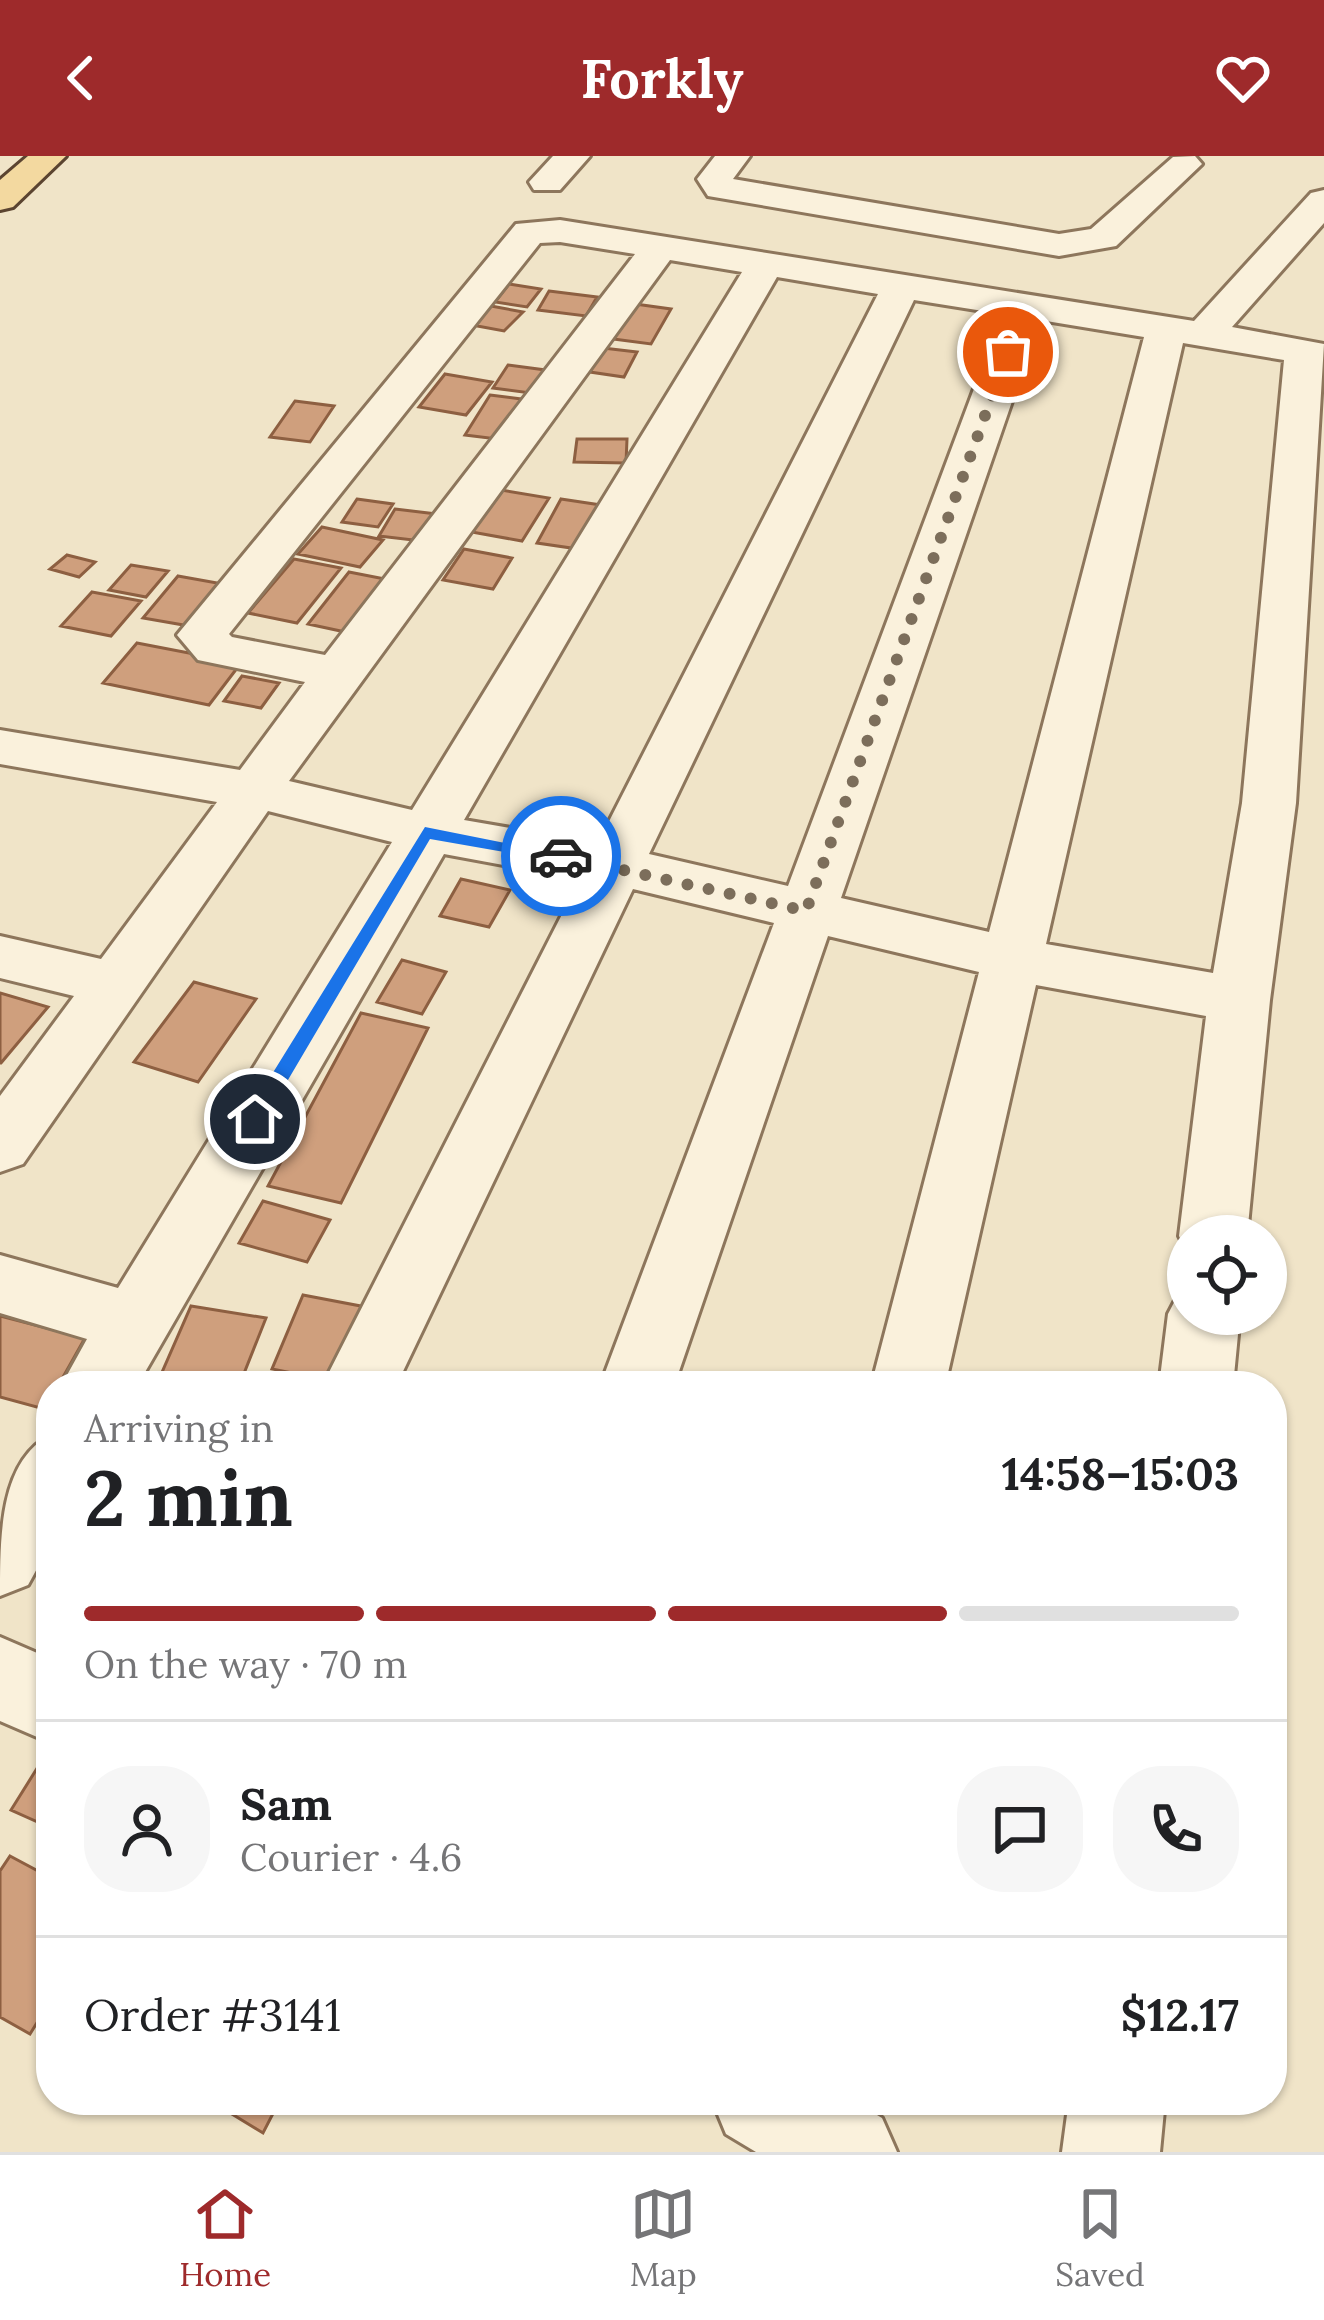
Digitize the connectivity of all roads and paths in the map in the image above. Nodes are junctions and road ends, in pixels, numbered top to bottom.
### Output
1 (49, 156) edge
2 (573, 156) edge
3 (734, 156) edge
4 (1148, 159) edge
5 (1190, 160) edge
6 (547, 182) dead end
7 (0, 200) edge
8 (1324, 201) edge
9 (658, 250) junction
10 (765, 266) junction
11 (898, 290) junction
12 (1024, 309) junction
13 (1184, 333) junction
14 (1314, 356) edge
15 (338, 673) junction
16 (0, 709) edge
17 (0, 747) edge
18 (76, 757) junction
19 (1324, 785) edge
20 (257, 791) junction
21 (1269, 803) junction
22 (425, 832) junction
23 (616, 866) junction
24 (806, 911) junction
25 (0, 957) edge
26 (1012, 958) junction
27 (117, 985) junction
28 (1239, 1000) junction
29 (0, 1146) edge
30 (1215, 1215) edge
31 (0, 1284) edge
32 (134, 1324) junction
33 (1202, 1335) edge
34 (107, 1371) edge
35 (366, 1371) edge
36 (642, 1371) edge
37 (912, 1371) edge
38 (1198, 1371) edge
39 (36, 1495) edge
40 (0, 1559) edge
41 (0, 1678) edge
42 (36, 1695) edge
43 (785, 2115) edge
44 (1115, 2115) edge
45 (848, 2152) edge
46 (1111, 2152) edge

1 - 7 main road
2 - 6 street
3 - 5 street
4 - 5 street
8 - 13 street
9 - 10 street
9 - 15 street
9 - 15 street
10 - 11 street
10 - 22 street
11 - 12 street
11 - 23 street
12 - 13 street
12 - 24 street
13 - 14 street
13 - 26 street
14 - 21 street
15 - 20 street
16 - 18 street
17 - 18 street
18 - 20 street
19 - 21 street
20 - 22 street
20 - 27 street
21 - 28 street
22 - 23 street
22 - 32 street
23 - 24 street
23 - 35 street
24 - 26 street
24 - 36 street
25 - 27 street
26 - 28 street
26 - 37 street
27 - 29 street
28 - 30 street
31 - 32 street
32 - 34 street
33 - 38 street
39 - 40 street
41 - 42 street
43 - 45 street
44 - 46 street

